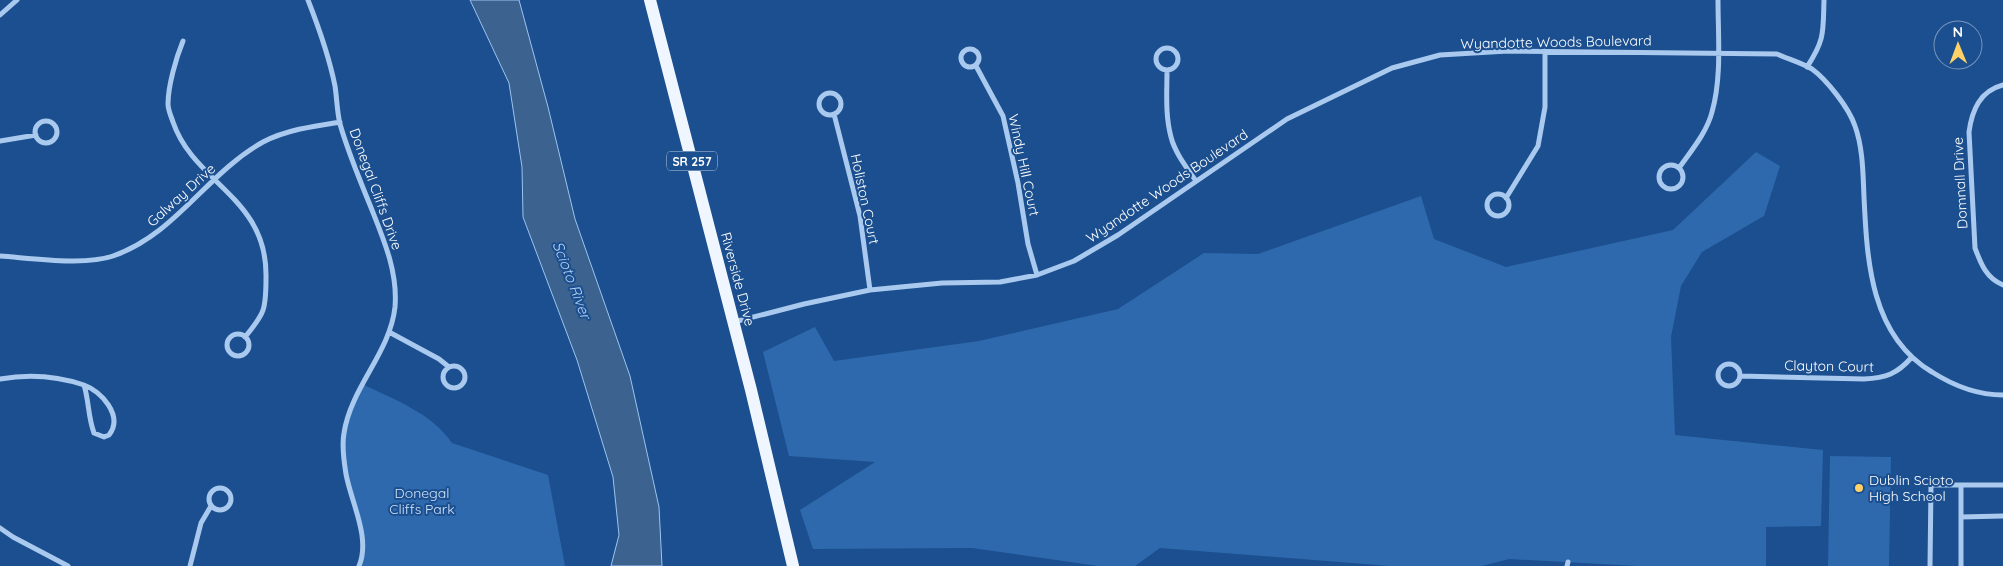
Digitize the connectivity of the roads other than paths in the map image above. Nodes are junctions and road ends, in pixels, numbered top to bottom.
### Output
1 (17, 0) edge
2 (308, 0) edge
3 (650, 0) edge
4 (1718, 0) edge
5 (1824, 0) edge
6 (0, 15) edge
7 (183, 41) dead end
8 (1545, 51) junction
9 (1718, 52) junction
10 (976, 66) dead end
11 (1807, 67) junction
12 (1166, 70) junction
13 (2003, 85) edge
14 (834, 114) junction
15 (340, 122) junction
16 (36, 136) junction
17 (0, 141) edge
18 (1679, 168) junction
19 (216, 179) junction
20 (1196, 181) junction
21 (1506, 198) junction
22 (0, 256) edge
23 (1037, 275) junction
24 (2003, 285) edge
25 (870, 290) junction
26 (734, 322) junction
27 (389, 332) junction
28 (245, 337) junction
29 (1912, 357) junction
30 (449, 367) junction
31 (1740, 376) junction
32 (0, 379) edge
33 (84, 385) junction
34 (2003, 395) edge
35 (1961, 485) junction
36 (2003, 485) edge
37 (211, 506) junction
38 (1961, 516) junction
39 (2003, 516) edge
40 (0, 528) edge
41 (68, 566) edge
42 (190, 566) edge
43 (359, 566) edge
44 (793, 566) edge
45 (1930, 566) edge
46 (1961, 566) edge

1 - 6 street
2 - 15 street, Donegal Cliffs Drive
3 - 26 main road, Riverside Drive / SR 257
4 - 9 street
5 - 11 street
7 - 19 street
8 - 9 street, Wyandotte Woods Boulevard
8 - 20 street, Wyandotte Woods Boulevard
8 - 21 street
9 - 11 street, Wyandotte Woods Boulevard
9 - 18 street
10 - 23 street, Windy Hill Court
11 - 29 street, Wyandotte Woods Boulevard
12 - 12 street
12 - 20 street
13 - 24 street, Domnall Drive
14 - 14 street, Holiston Court
14 - 25 street, Holiston Court
15 - 19 street, Galway Drive
15 - 27 street, Donegal Cliffs Drive
16 - 16 street
16 - 17 street
18 - 18 street
19 - 22 street, Galway Drive
19 - 28 street
20 - 23 street, Wyandotte Woods Boulevard
21 - 21 street
23 - 25 street, Wyandotte Woods Boulevard
25 - 26 street, Wyandotte Woods Boulevard
26 - 44 main road, Riverside Drive / SR 257
27 - 30 street
27 - 43 street, Donegal Cliffs Drive
28 - 28 street
29 - 31 street, Clayton Court
29 - 34 street, Wyandotte Woods Boulevard
30 - 30 street
31 - 31 street, Clayton Court
32 - 33 street
33 - 33 street
35 - 36 street
35 - 38 street
35 - 45 street
37 - 37 street
37 - 42 street
38 - 39 street
38 - 46 street
40 - 41 street

